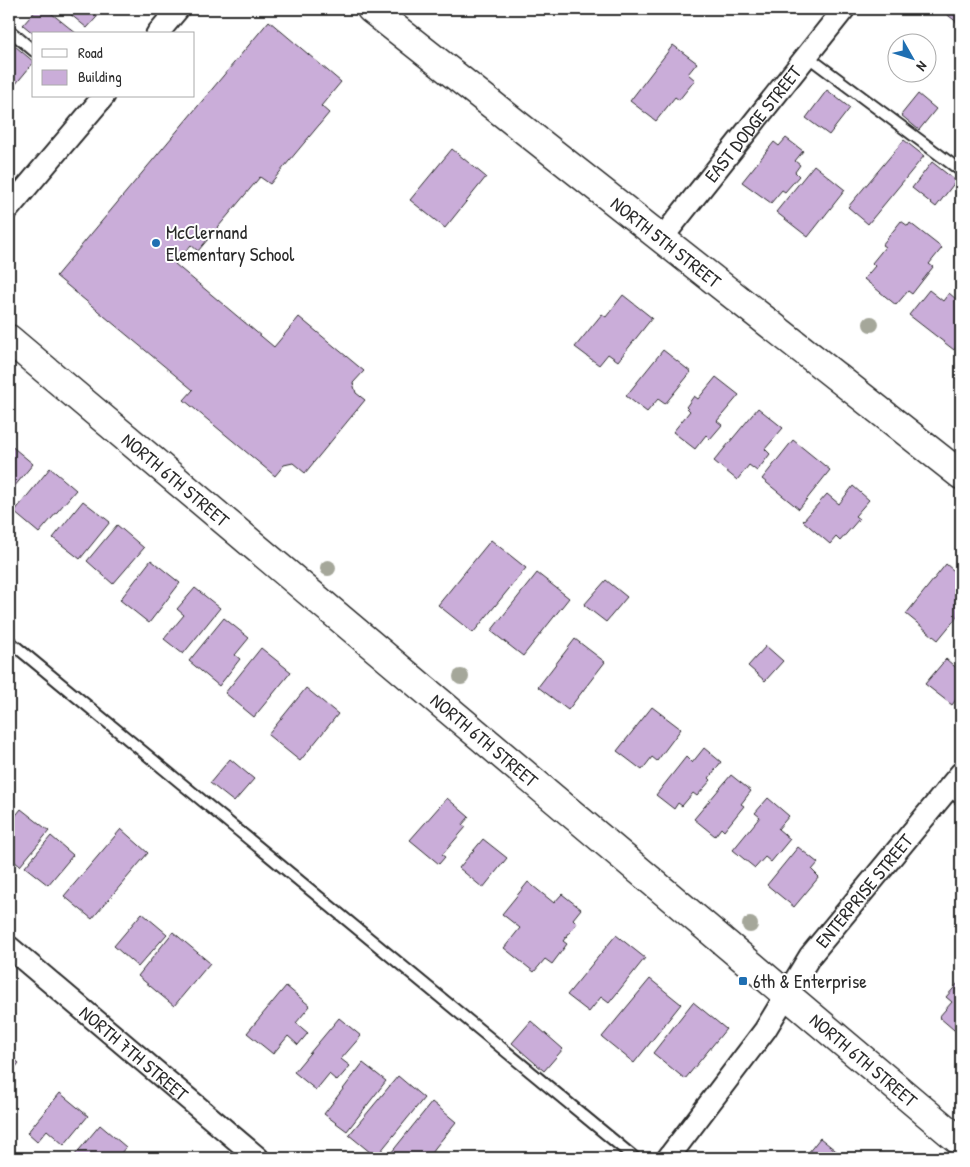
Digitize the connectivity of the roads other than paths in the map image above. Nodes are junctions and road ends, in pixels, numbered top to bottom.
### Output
1 (178, 9) edge
2 (372, 9) edge
3 (844, 9) edge
4 (9, 30) edge
5 (159, 32) edge
6 (32, 49) edge
7 (807, 56) junction
8 (96, 99) edge
9 (961, 171) edge
10 (9, 208) edge
11 (662, 238) junction
12 (9, 338) edge
13 (961, 475) edge
14 (9, 641) edge
15 (957, 788) edge
16 (9, 947) edge
17 (787, 995) junction
18 (961, 1142) edge
19 (258, 1158) edge
20 (635, 1158) edge
21 (668, 1158) edge

1 - 5 street
2 - 11 main road, NORTH 5TH STREET
3 - 7 street, EAST DODGE STREET
4 - 6 lane
7 - 9 lane
7 - 11 street, EAST DODGE STREET
8 - 10 street
11 - 13 main road, NORTH 5TH STREET
12 - 17 main road, NORTH 6TH STREET
14 - 20 lane
15 - 17 street, ENTERPRISE STREET
16 - 19 street, NORTH 7TH STREET
17 - 18 main road, NORTH 6TH STREET
17 - 21 street, ENTERPRISE STREET

